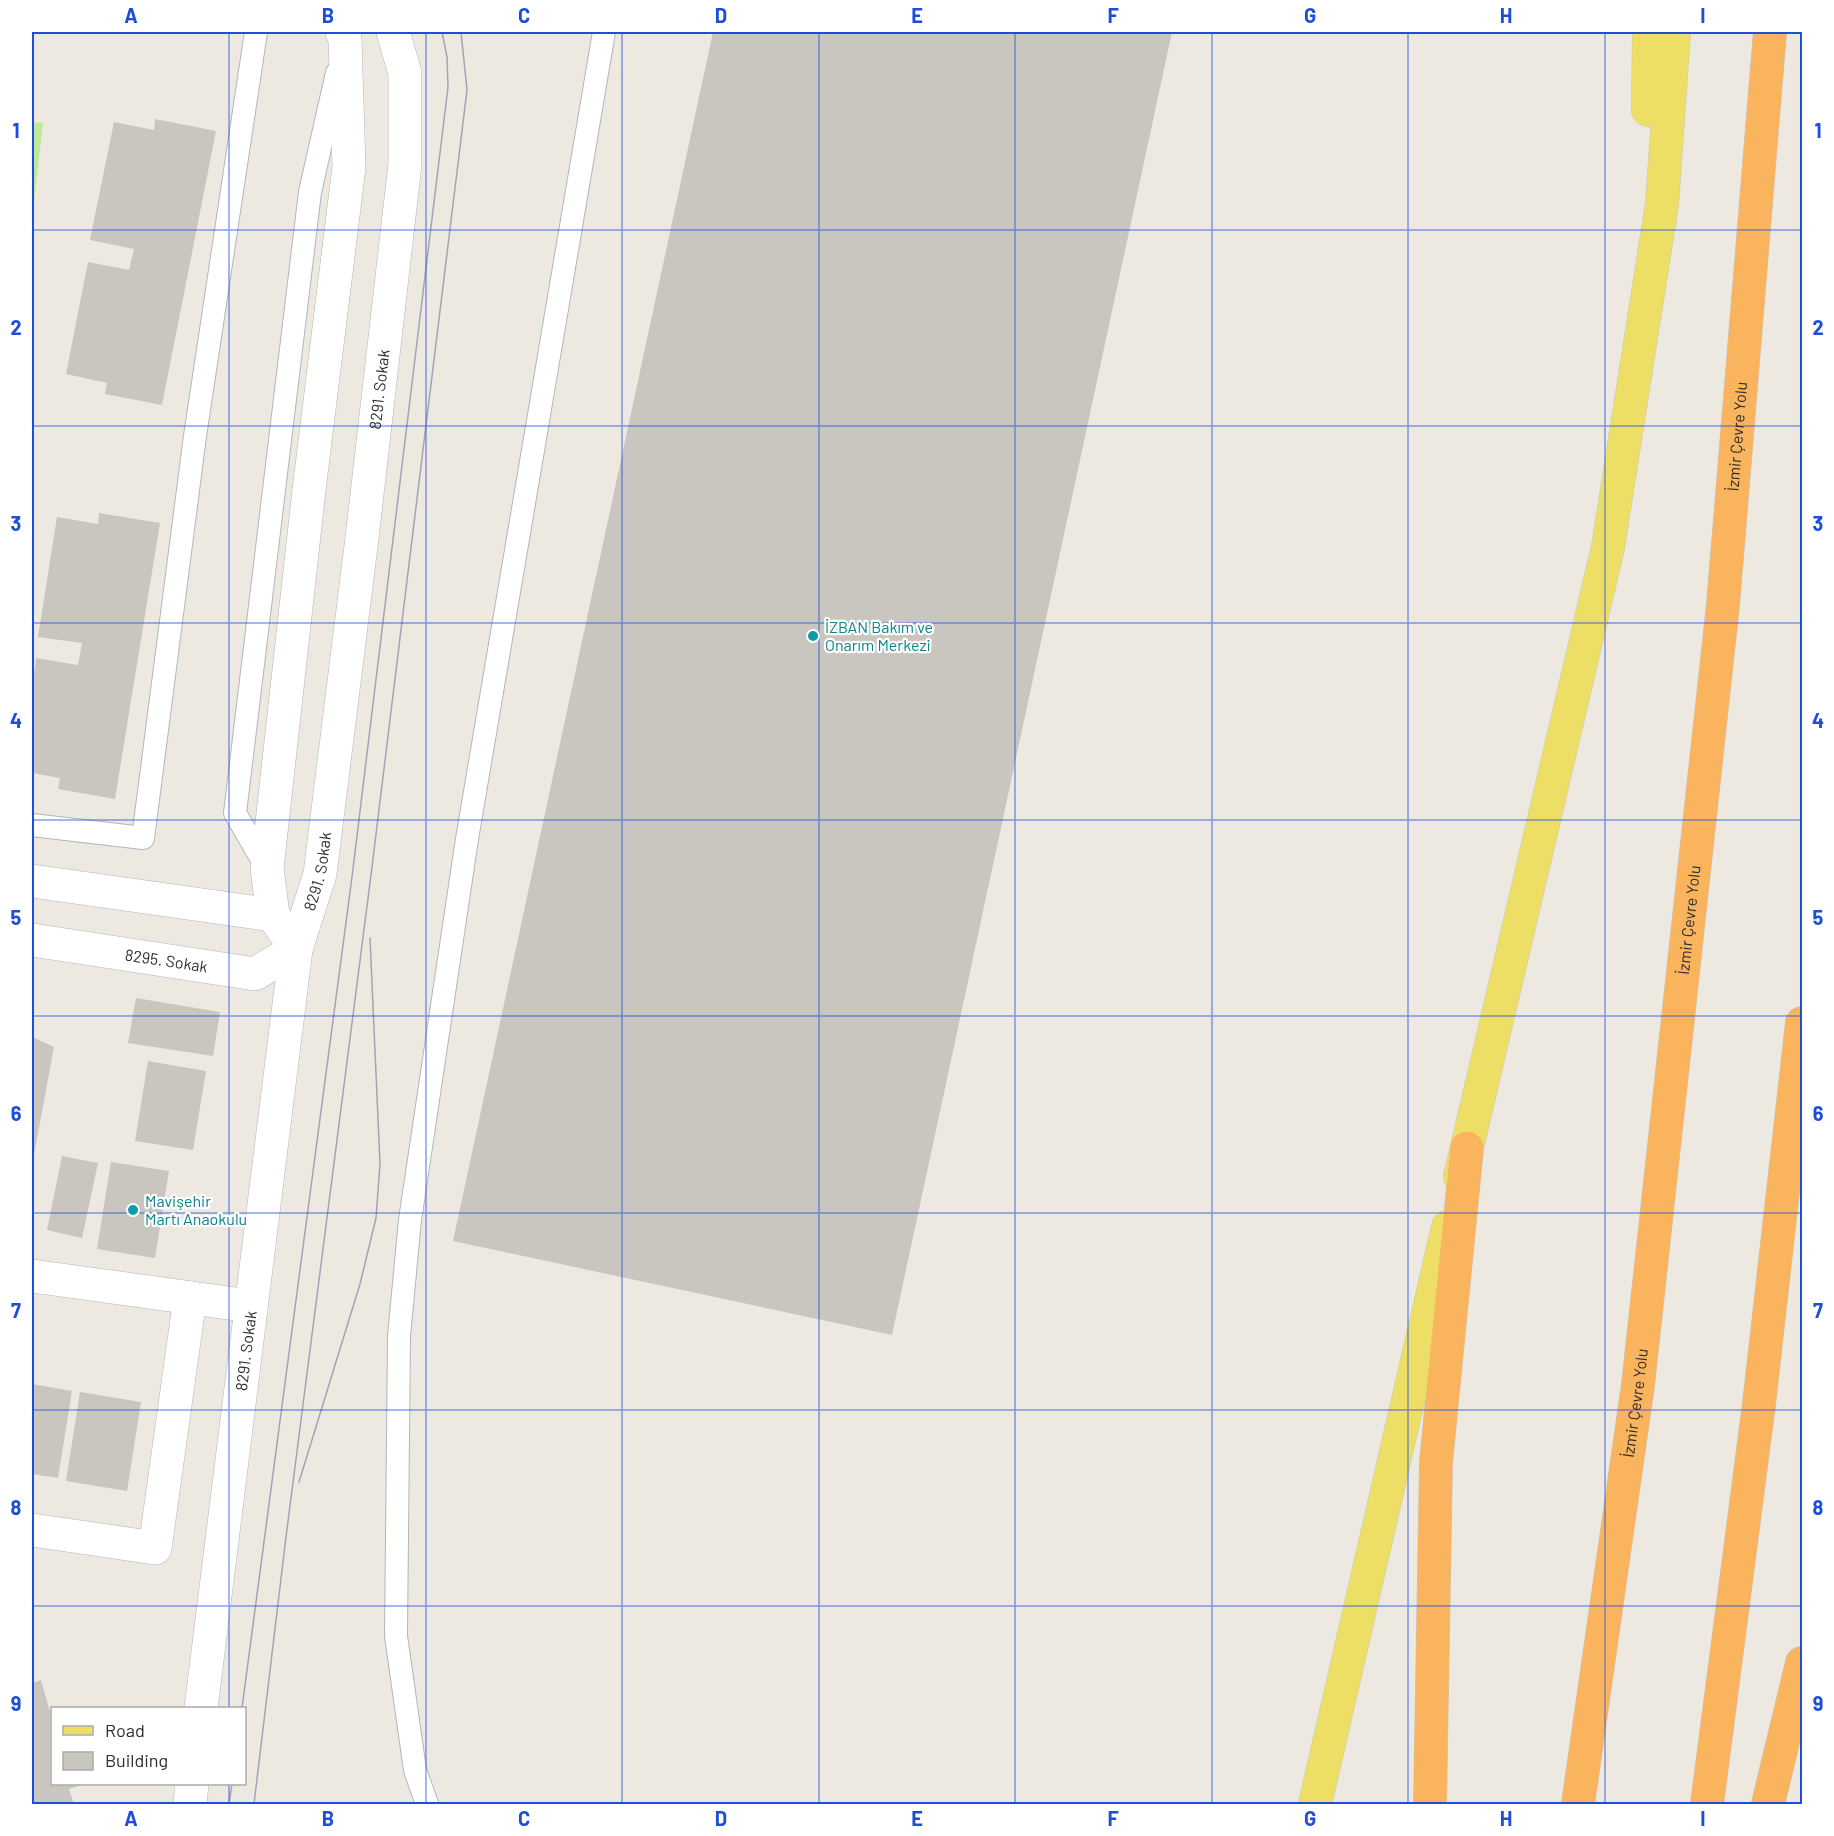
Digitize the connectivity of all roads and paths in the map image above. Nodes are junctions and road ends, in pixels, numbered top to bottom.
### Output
1 (256, 32) edge
2 (393, 32) edge
3 (604, 32) edge
4 (1649, 32) edge
5 (1674, 32) edge
6 (1770, 32) edge
7 (344, 35) edge
8 (1641, 343) junction
9 (32, 825) edge
10 (32, 880) edge
11 (273, 915) junction
12 (32, 940) edge
13 (296, 949) junction
14 (1803, 1023) edge
15 (1467, 1148) junction
16 (32, 1276) edge
17 (190, 1298) junction
18 (250, 1306) junction
19 (32, 1530) edge
20 (1803, 1663) edge
21 (201, 1707) edge
22 (192, 1785) edge
23 (190, 1804) edge
24 (427, 1804) edge
25 (1316, 1804) edge
26 (1430, 1804) edge
27 (1578, 1804) edge
28 (1707, 1804) edge
29 (1768, 1804) edge

1 - 9 lane
2 - 13 street, 8291. Sokak
3 - 24 lane
4 - 8 main road
5 - 8 main road
6 - 27 highway, İzmir Çevre Yolu
7 - 11 street
8 - 15 main road
10 - 11 street
11 - 13 street
12 - 13 street, 8295. Sokak
13 - 18 street, 8291. Sokak
14 - 28 highway
15 - 25 main road
15 - 26 highway
16 - 17 street
17 - 18 street
17 - 19 street
18 - 21 street, 8291. Sokak
20 - 29 highway
22 - 23 street

